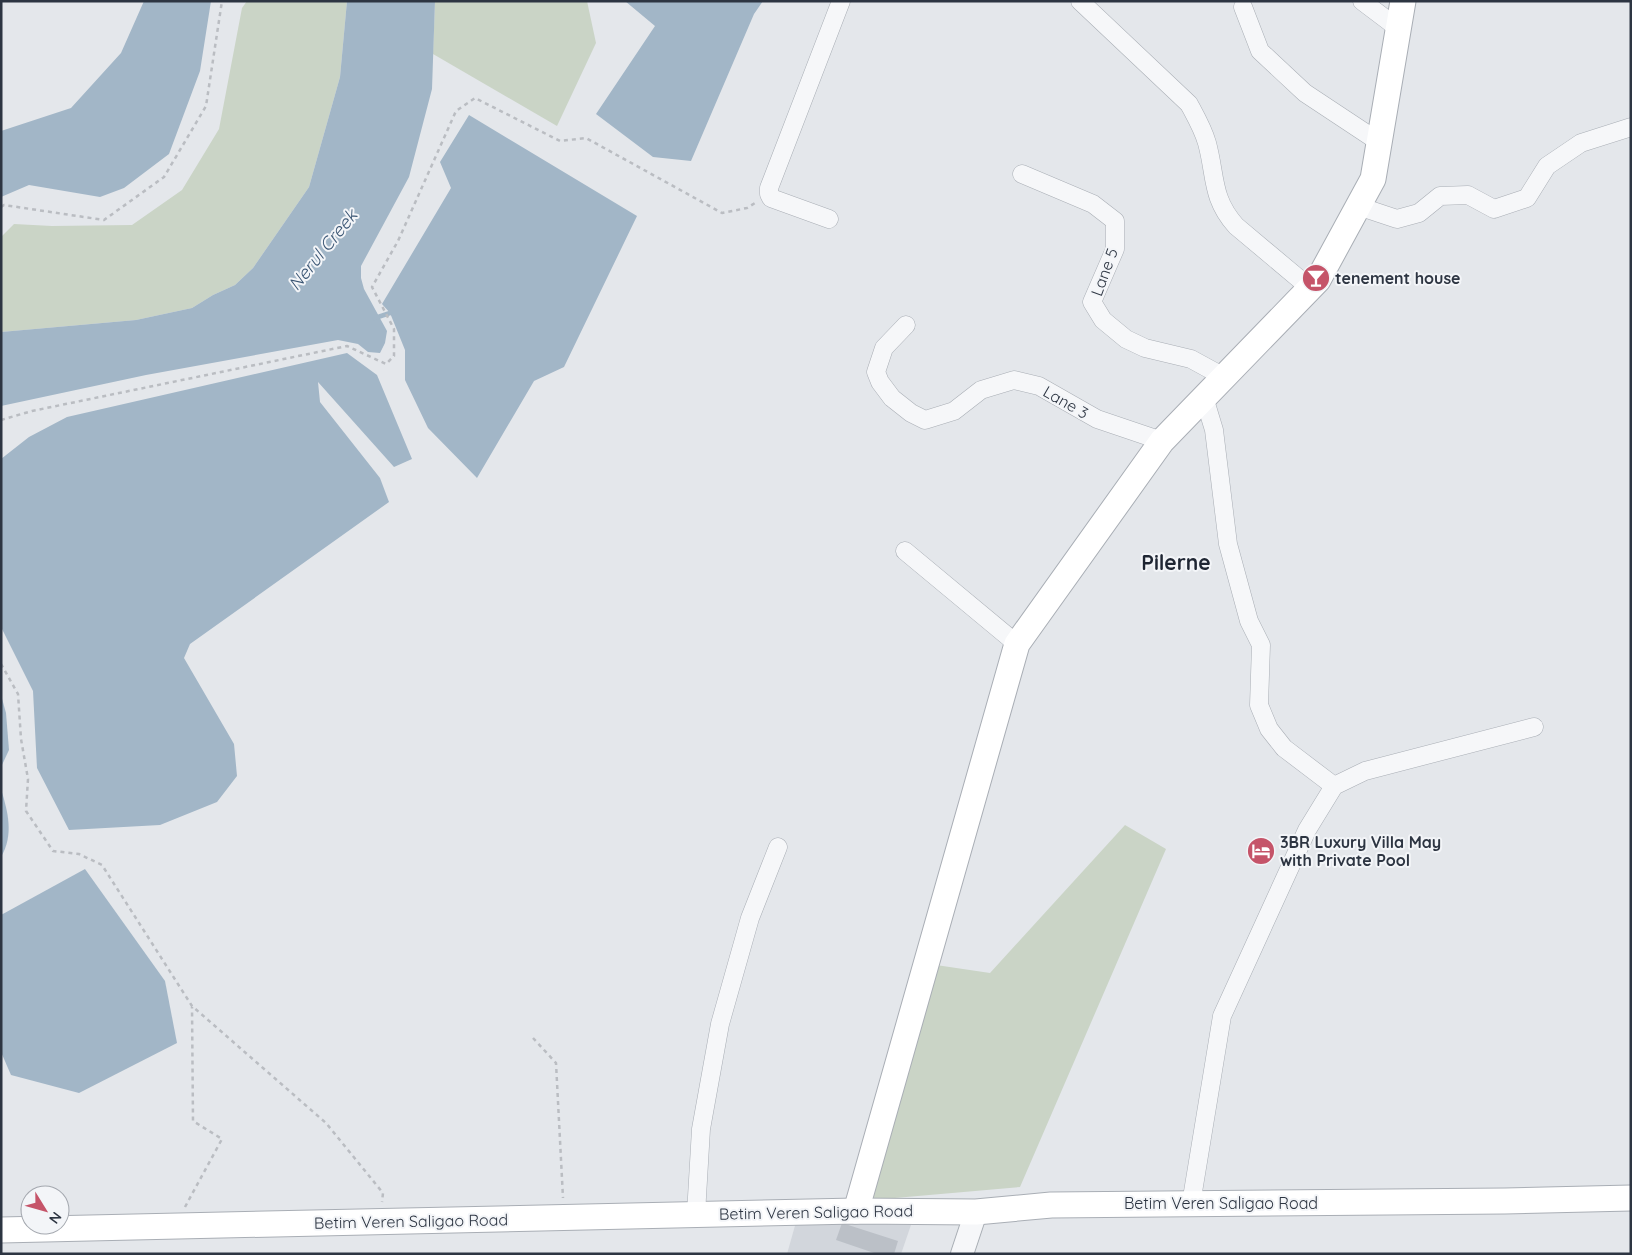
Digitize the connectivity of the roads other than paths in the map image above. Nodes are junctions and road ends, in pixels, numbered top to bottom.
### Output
1 (841, 1) edge
2 (1080, 1) edge
3 (1362, 1) edge
4 (1404, 1) edge
5 (1243, 7) dead end
6 (1399, 29) junction
7 (1631, 127) edge
8 (1379, 142) junction
9 (1022, 174) dead end
10 (1358, 206) junction
11 (829, 218) dead end
12 (1310, 288) junction
13 (906, 325) dead end
14 (1224, 377) junction
15 (1204, 397) junction
16 (1162, 441) junction
17 (905, 551) dead end
18 (1017, 644) junction
19 (1534, 727) dead end
20 (1334, 786) junction
21 (778, 847) dead end
22 (1631, 1198) edge
23 (1191, 1204) junction
24 (856, 1211) junction
25 (976, 1212) junction
26 (696, 1214) junction
27 (1, 1230) edge
28 (962, 1254) edge

1 - 11 street
2 - 12 street
3 - 6 street
4 - 6 main road
5 - 8 street
6 - 8 main road
7 - 10 street
8 - 10 main road
9 - 14 street, Lane 5
10 - 12 main road
12 - 14 main road
13 - 16 street, Lane 3
14 - 15 main road
15 - 16 main road
15 - 20 street
16 - 18 main road
17 - 18 street
18 - 24 main road
19 - 20 street
20 - 23 street
21 - 26 street
22 - 23 main road, Betim Veren Saligao Road
23 - 25 main road, Betim Veren Saligao Road
24 - 25 main road, Betim Veren Saligao Road
24 - 26 main road, Betim Veren Saligao Road
25 - 28 street
26 - 27 main road, Betim Veren Saligao Road

